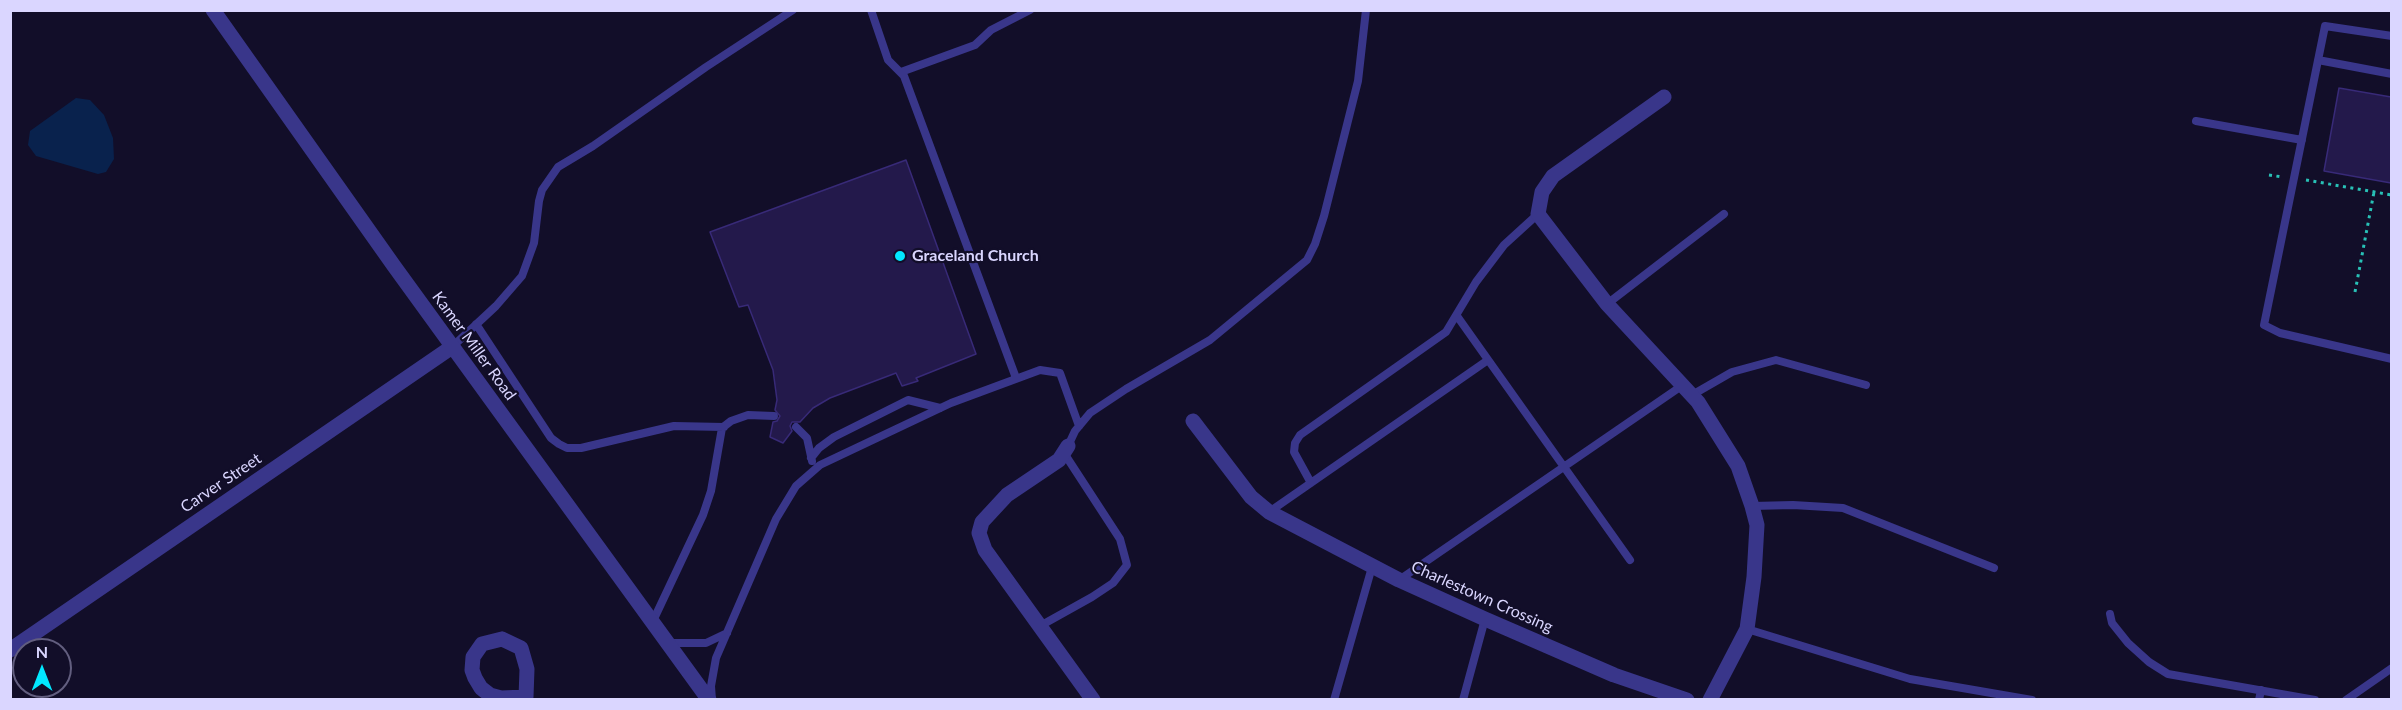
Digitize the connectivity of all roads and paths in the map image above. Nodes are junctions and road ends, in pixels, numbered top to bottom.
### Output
1 (213, 10) edge
2 (793, 10) edge
3 (871, 10) edge
4 (1030, 10) edge
5 (1366, 10) edge
6 (2391, 36) edge
7 (2318, 60) junction
8 (901, 72) junction
9 (2391, 74) edge
10 (1664, 97) dead end
11 (2196, 121) dead end
12 (2302, 140) junction
13 (2269, 175) dead end
14 (2294, 178) junction
15 (2374, 192) junction
16 (2391, 195) edge
17 (1538, 214) junction
18 (1724, 214) dead end
19 (2355, 292) dead end
20 (1607, 304) junction
21 (1457, 316) junction
22 (477, 324) junction
23 (452, 346) junction
24 (2391, 359) edge
25 (1488, 360) junction
26 (1016, 378) junction
27 (1866, 385) dead end
28 (1687, 390) junction
29 (940, 408) junction
30 (774, 416) dead end
31 (1193, 421) dead end
32 (1079, 426) junction
33 (724, 427) junction
34 (795, 427) dead end
35 (1066, 449) junction
36 (811, 458) junction
37 (1563, 466) junction
38 (813, 471) junction
39 (1311, 483) junction
40 (1752, 506) junction
41 (1269, 512) junction
42 (1630, 560) dead end
43 (1372, 567) junction
44 (1994, 568) dead end
45 (1399, 580) junction
46 (2110, 614) dead end
47 (1485, 619) junction
48 (652, 622) junction
49 (1040, 626) junction
50 (1747, 629) junction
51 (727, 633) junction
52 (668, 643) junction
53 (10, 650) edge
54 (2391, 668) edge
55 (2261, 690) junction
56 (526, 698) edge
57 (710, 699) edge
58 (1093, 699) edge
59 (1334, 699) edge
60 (1462, 699) edge
61 (1687, 699) edge
62 (1710, 699) edge
63 (2032, 699) edge
64 (2259, 699) edge
65 (2315, 699) edge
66 (2346, 699) edge

1 - 23 street, Kamer Miller Road
2 - 22 lane
3 - 8 lane
4 - 8 lane
5 - 32 lane
6 - 7 lane
7 - 9 lane
7 - 12 lane
8 - 26 lane
10 - 17 street
11 - 12 lane
12 - 14 lane
13 - 14 path
14 - 15 path
14 - 24 lane
15 - 16 path
15 - 19 path
17 - 20 street
17 - 21 lane
18 - 20 lane
20 - 28 street
21 - 25 lane
21 - 39 lane
22 - 23 lane
22 - 33 lane
23 - 48 street, Kamer Miller Road
23 - 53 street, Carver Street
25 - 37 lane
25 - 39 lane
26 - 29 lane
26 - 32 lane
27 - 28 lane
28 - 37 lane
28 - 40 street
29 - 36 lane
29 - 38 lane
30 - 33 lane
31 - 41 street, Charlestown Crossing
32 - 35 lane
33 - 48 lane
34 - 36 lane
35 - 49 street
35 - 49 lane
36 - 38 lane
37 - 42 lane
37 - 45 lane
38 - 51 lane
39 - 41 lane
40 - 44 lane
40 - 50 street
41 - 43 street, Charlestown Crossing
43 - 45 street, Charlestown Crossing
43 - 59 lane
45 - 47 street, Charlestown Crossing
46 - 55 lane
47 - 60 lane
47 - 61 street, Charlestown Crossing
48 - 52 street, Kamer Miller Road
49 - 58 street
50 - 62 street
50 - 63 lane
51 - 52 lane
51 - 57 lane
52 - 57 street, Kamer Miller Road
54 - 66 lane
55 - 64 lane
55 - 65 lane
56 - 56 street

